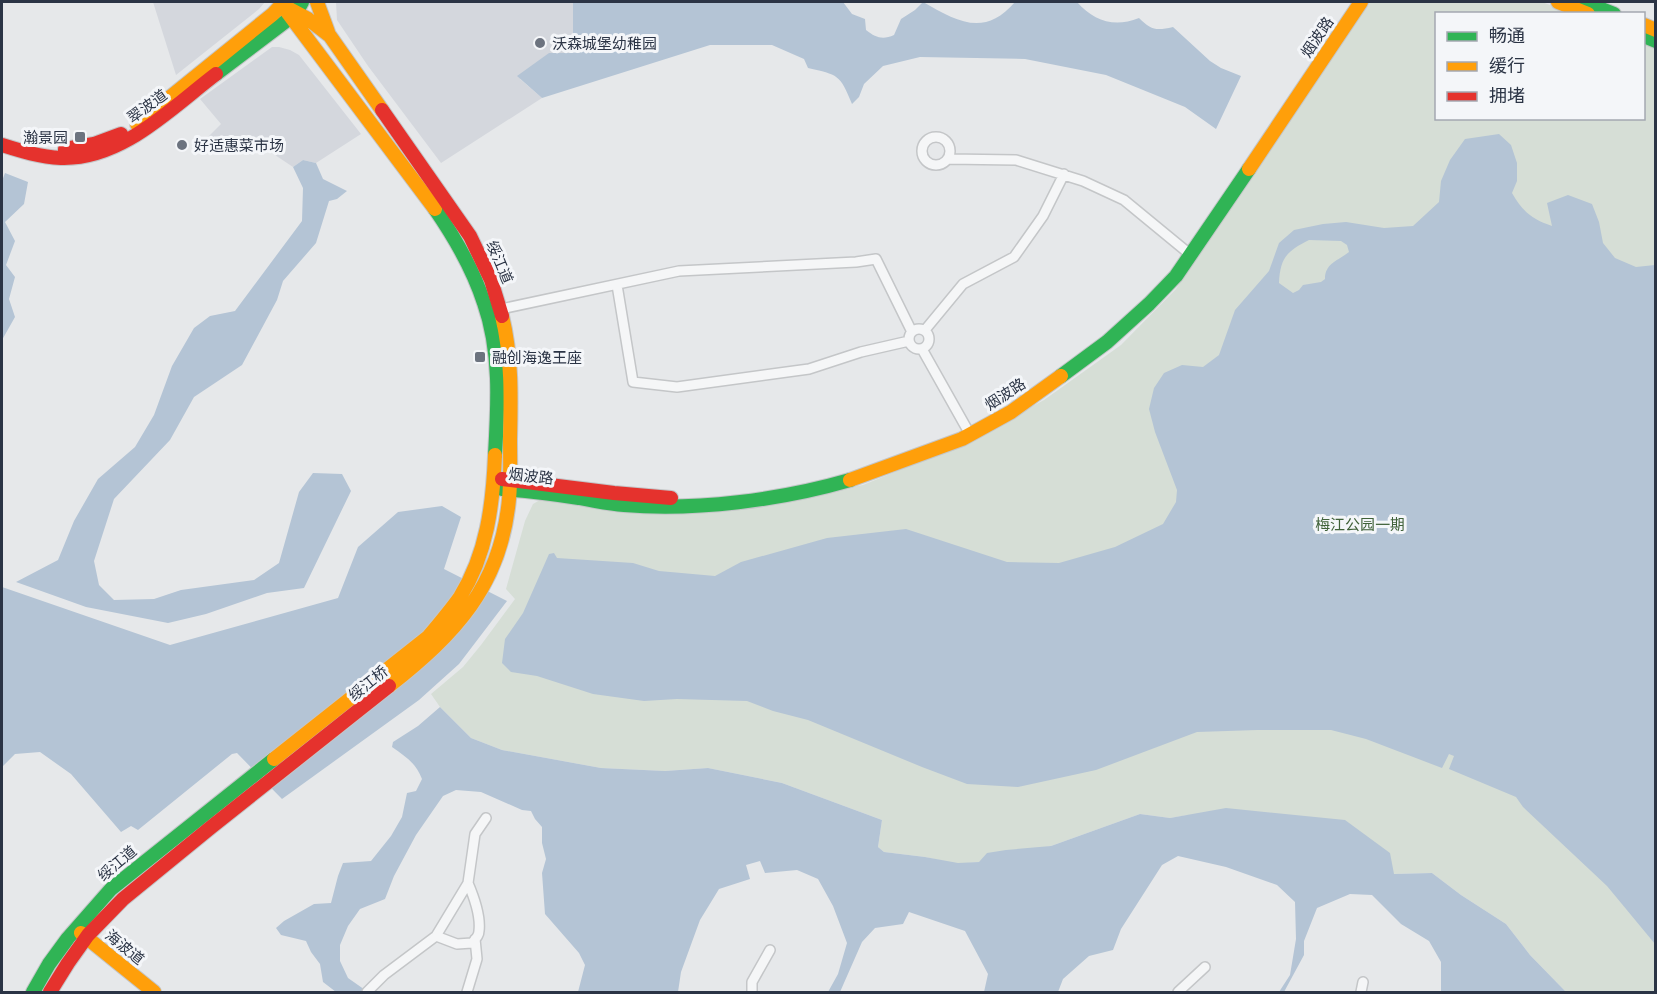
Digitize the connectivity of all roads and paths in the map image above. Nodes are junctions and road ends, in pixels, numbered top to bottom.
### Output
1 (317, 2) edge
2 (1351, 2) edge
3 (1361, 2) edge
4 (1558, 2) edge
5 (1584, 2) edge
6 (292, 6) edge
7 (1583, 12) edge
8 (1609, 12) edge
9 (330, 36) junction
10 (2, 136) edge
11 (2, 145) edge
12 (949, 159) dead end
13 (1064, 174) junction
14 (1186, 251) junction
15 (617, 285) junction
16 (501, 309) junction
17 (925, 330) junction
18 (911, 337) junction
19 (922, 349) junction
20 (967, 429) junction
21 (494, 483) junction
22 (510, 484) junction
23 (472, 576) joint
24 (485, 583) joint
25 (245, 781) joint
26 (254, 792) joint
27 (486, 818) dead end
28 (468, 883) junction
29 (75, 928) junction
30 (436, 936) junction
31 (87, 937) junction
32 (475, 939) junction
33 (770, 950) dead end
34 (1205, 967) dead end
35 (1364, 982) dead end
36 (33, 993) edge
37 (50, 993) edge
38 (154, 993) edge
39 (366, 993) edge
40 (466, 993) edge
41 (752, 993) edge
42 (1178, 993) edge
43 (1361, 993) edge

1 - 9 main road
2 - 14 main road, 烟波路
3 - 22 main road, 烟波路
4 - 7 main road
5 - 8 main road
6 - 9 main road, 绥江道
6 - 10 main road, 翠波道
6 - 11 main road, 翠波道
6 - 21 main road, 绥江道
9 - 16 main road, 绥江道
12 - 13 street
13 - 14 street
13 - 17 street
14 - 20 main road, 烟波路
15 - 16 street
15 - 18 street
15 - 18 street
16 - 22 main road, 绥江道
17 - 18 street
17 - 19 street
18 - 19 street
19 - 20 street
20 - 22 main road, 烟波路
21 - 22 main road, 烟波路
21 - 23 main road, 绥江道
22 - 24 main road, 绥江道
23 - 25 main road, 绥江桥
24 - 26 main road, 绥江桥
25 - 29 main road, 绥江道
26 - 31 main road, 绥江道
27 - 28 street
28 - 30 street
28 - 32 street
29 - 31 main road, 海波道
29 - 36 main road, 绥江道
30 - 32 street
30 - 39 street
31 - 37 main road, 绥江道
31 - 38 main road, 海波道
32 - 40 street
33 - 41 street
34 - 42 street
35 - 43 street

